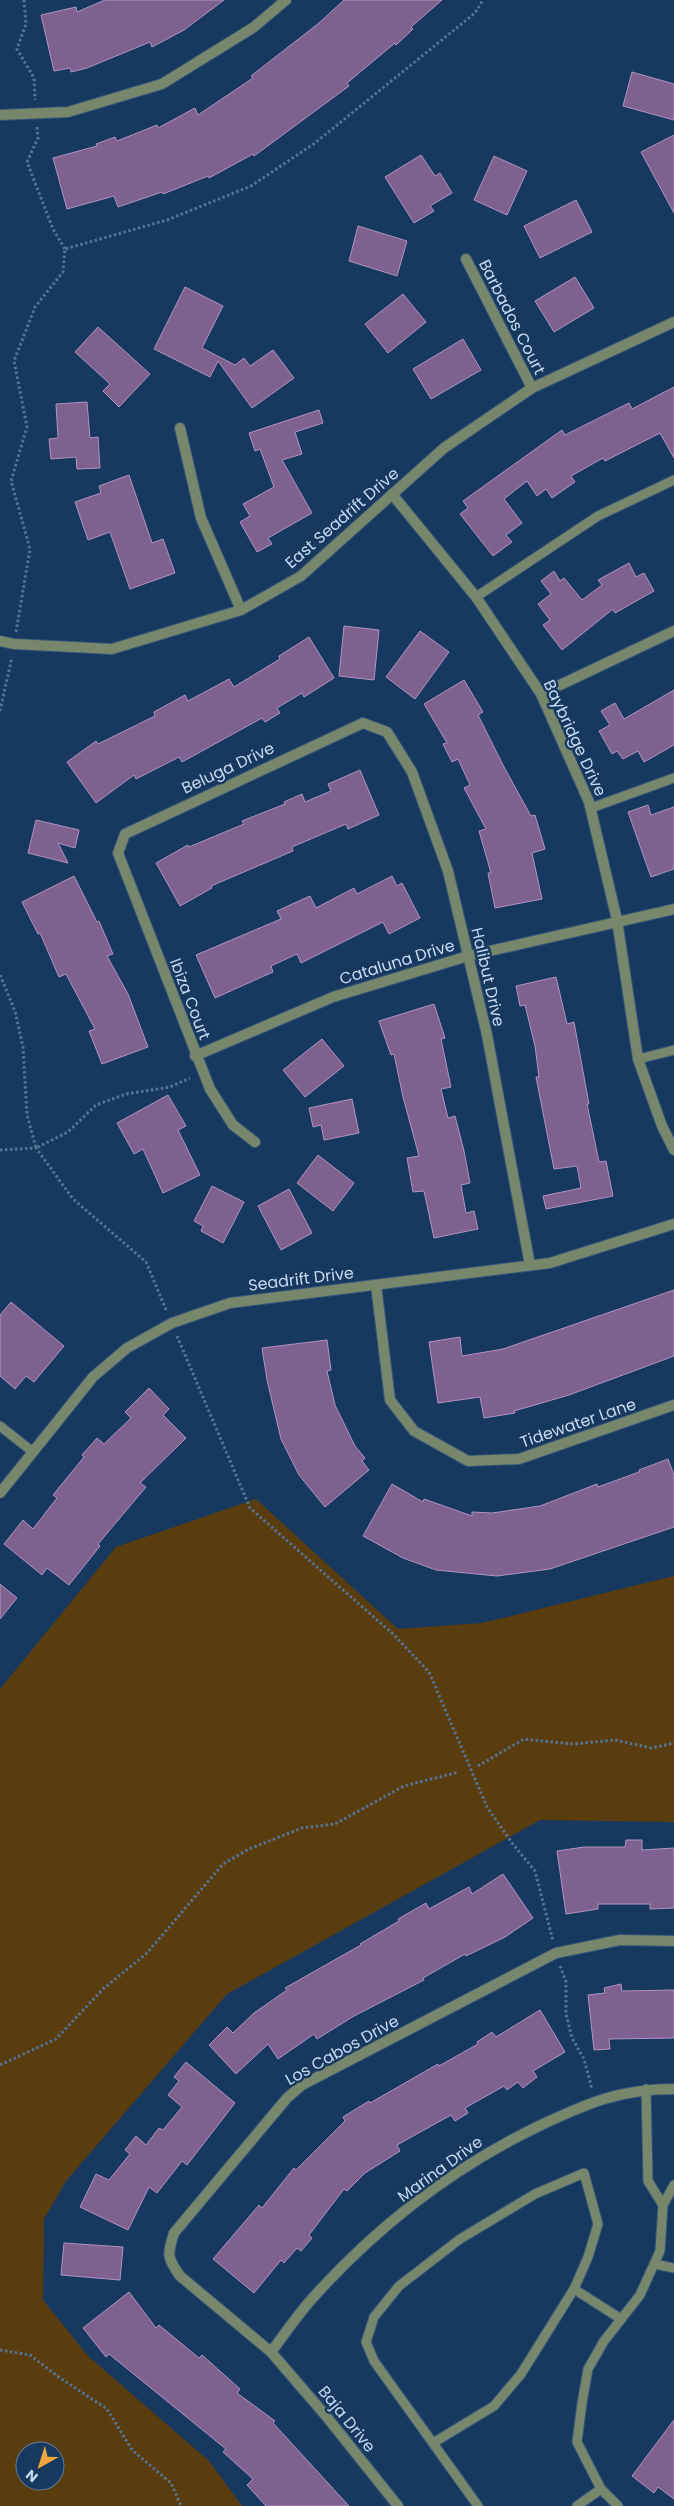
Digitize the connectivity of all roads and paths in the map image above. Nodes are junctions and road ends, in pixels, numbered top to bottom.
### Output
1 (24, 0) edge
2 (286, 0) edge
3 (483, 0) edge
4 (36, 114) junction
5 (0, 115) edge
6 (65, 249) junction
7 (466, 259) dead end
8 (674, 322) edge
9 (532, 388) junction
10 (180, 428) dead end
11 (674, 480) edge
12 (392, 494) junction
13 (476, 597) junction
14 (241, 610) junction
15 (674, 631) edge
16 (0, 641) edge
17 (14, 644) junction
18 (541, 694) junction
19 (0, 710) edge
20 (364, 723) joint
21 (674, 778) edge
22 (591, 808) junction
23 (118, 853) joint
24 (674, 909) edge
25 (617, 920) junction
26 (468, 956) junction
27 (0, 975) edge
28 (674, 1050) edge
29 (195, 1056) junction
30 (638, 1059) junction
31 (202, 1072) junction
32 (255, 1142) dead end
33 (36, 1148) junction
34 (0, 1150) edge
35 (674, 1150) edge
36 (674, 1224) edge
37 (530, 1265) junction
38 (376, 1284) junction
39 (172, 1323) junction
40 (674, 1406) edge
41 (0, 1426) edge
42 (33, 1452) junction
43 (0, 1493) edge
44 (674, 1742) edge
45 (478, 1766) dead end
46 (459, 1772) dead end
47 (674, 1941) edge
48 (556, 1953) junction
49 (0, 2065) edge
50 (646, 2089) junction
51 (674, 2089) edge
52 (590, 2102) junction
53 (674, 2185) edge
54 (663, 2205) junction
55 (655, 2264) junction
56 (674, 2268) edge
57 (574, 2289) junction
58 (621, 2319) junction
59 (0, 2350) edge
60 (271, 2352) junction
61 (433, 2442) junction
62 (601, 2489) junction
63 (181, 2506) edge
64 (398, 2506) edge
65 (478, 2506) edge
66 (577, 2506) edge
67 (618, 2506) edge

1 - 4 path
2 - 4 street
3 - 6 path
4 - 5 street
4 - 6 path
6 - 17 path
7 - 9 street, Barbados Court
8 - 9 street, East Seadrift Drive
9 - 12 street, East Seadrift Drive
10 - 14 street
11 - 13 lane
12 - 13 street, Baybridge Drive
12 - 14 street, East Seadrift Drive
13 - 18 street, Baybridge Drive
14 - 17 street, East Seadrift Drive
15 - 18 street
16 - 17 street, East Seadrift Drive
17 - 19 path
18 - 22 street, Baybridge Drive
20 - 23 street, Beluga Drive
20 - 26 street, Halibut Drive
21 - 22 lane
22 - 25 street, Baybridge Drive
23 - 29 street, Ibiza Court
24 - 25 street, Cataluna Drive
25 - 26 street, Cataluna Drive
25 - 30 street, Baybridge Drive
26 - 29 street, Cataluna Drive
26 - 37 street, Halibut Drive
27 - 33 path
28 - 30 lane
29 - 31 street, Ibiza Court
30 - 35 street, Baybridge Drive
31 - 32 street, Ibiza Court
31 - 33 path
33 - 34 path
33 - 39 path
36 - 37 street, Seadrift Drive
37 - 38 street, Seadrift Drive
38 - 39 street, Seadrift Drive
38 - 40 street, Tidewater Lane
39 - 42 street, Seadrift Drive
39 - 48 path
41 - 42 lane
42 - 43 street, Seadrift Drive
44 - 45 path
46 - 49 path
47 - 48 street, Los Cabos Drive
48 - 52 path
48 - 60 street, Los Cabos Drive
50 - 51 street, Marina Drive
50 - 52 street, Marina Drive
50 - 54 lane
52 - 60 street, Marina Drive
53 - 54 lane
54 - 55 lane
55 - 56 lane
55 - 58 lane
57 - 58 lane
57 - 61 lane
57 - 61 lane
58 - 62 lane
59 - 63 path
60 - 64 street, Baja Drive
61 - 65 lane
62 - 66 lane
62 - 67 lane

